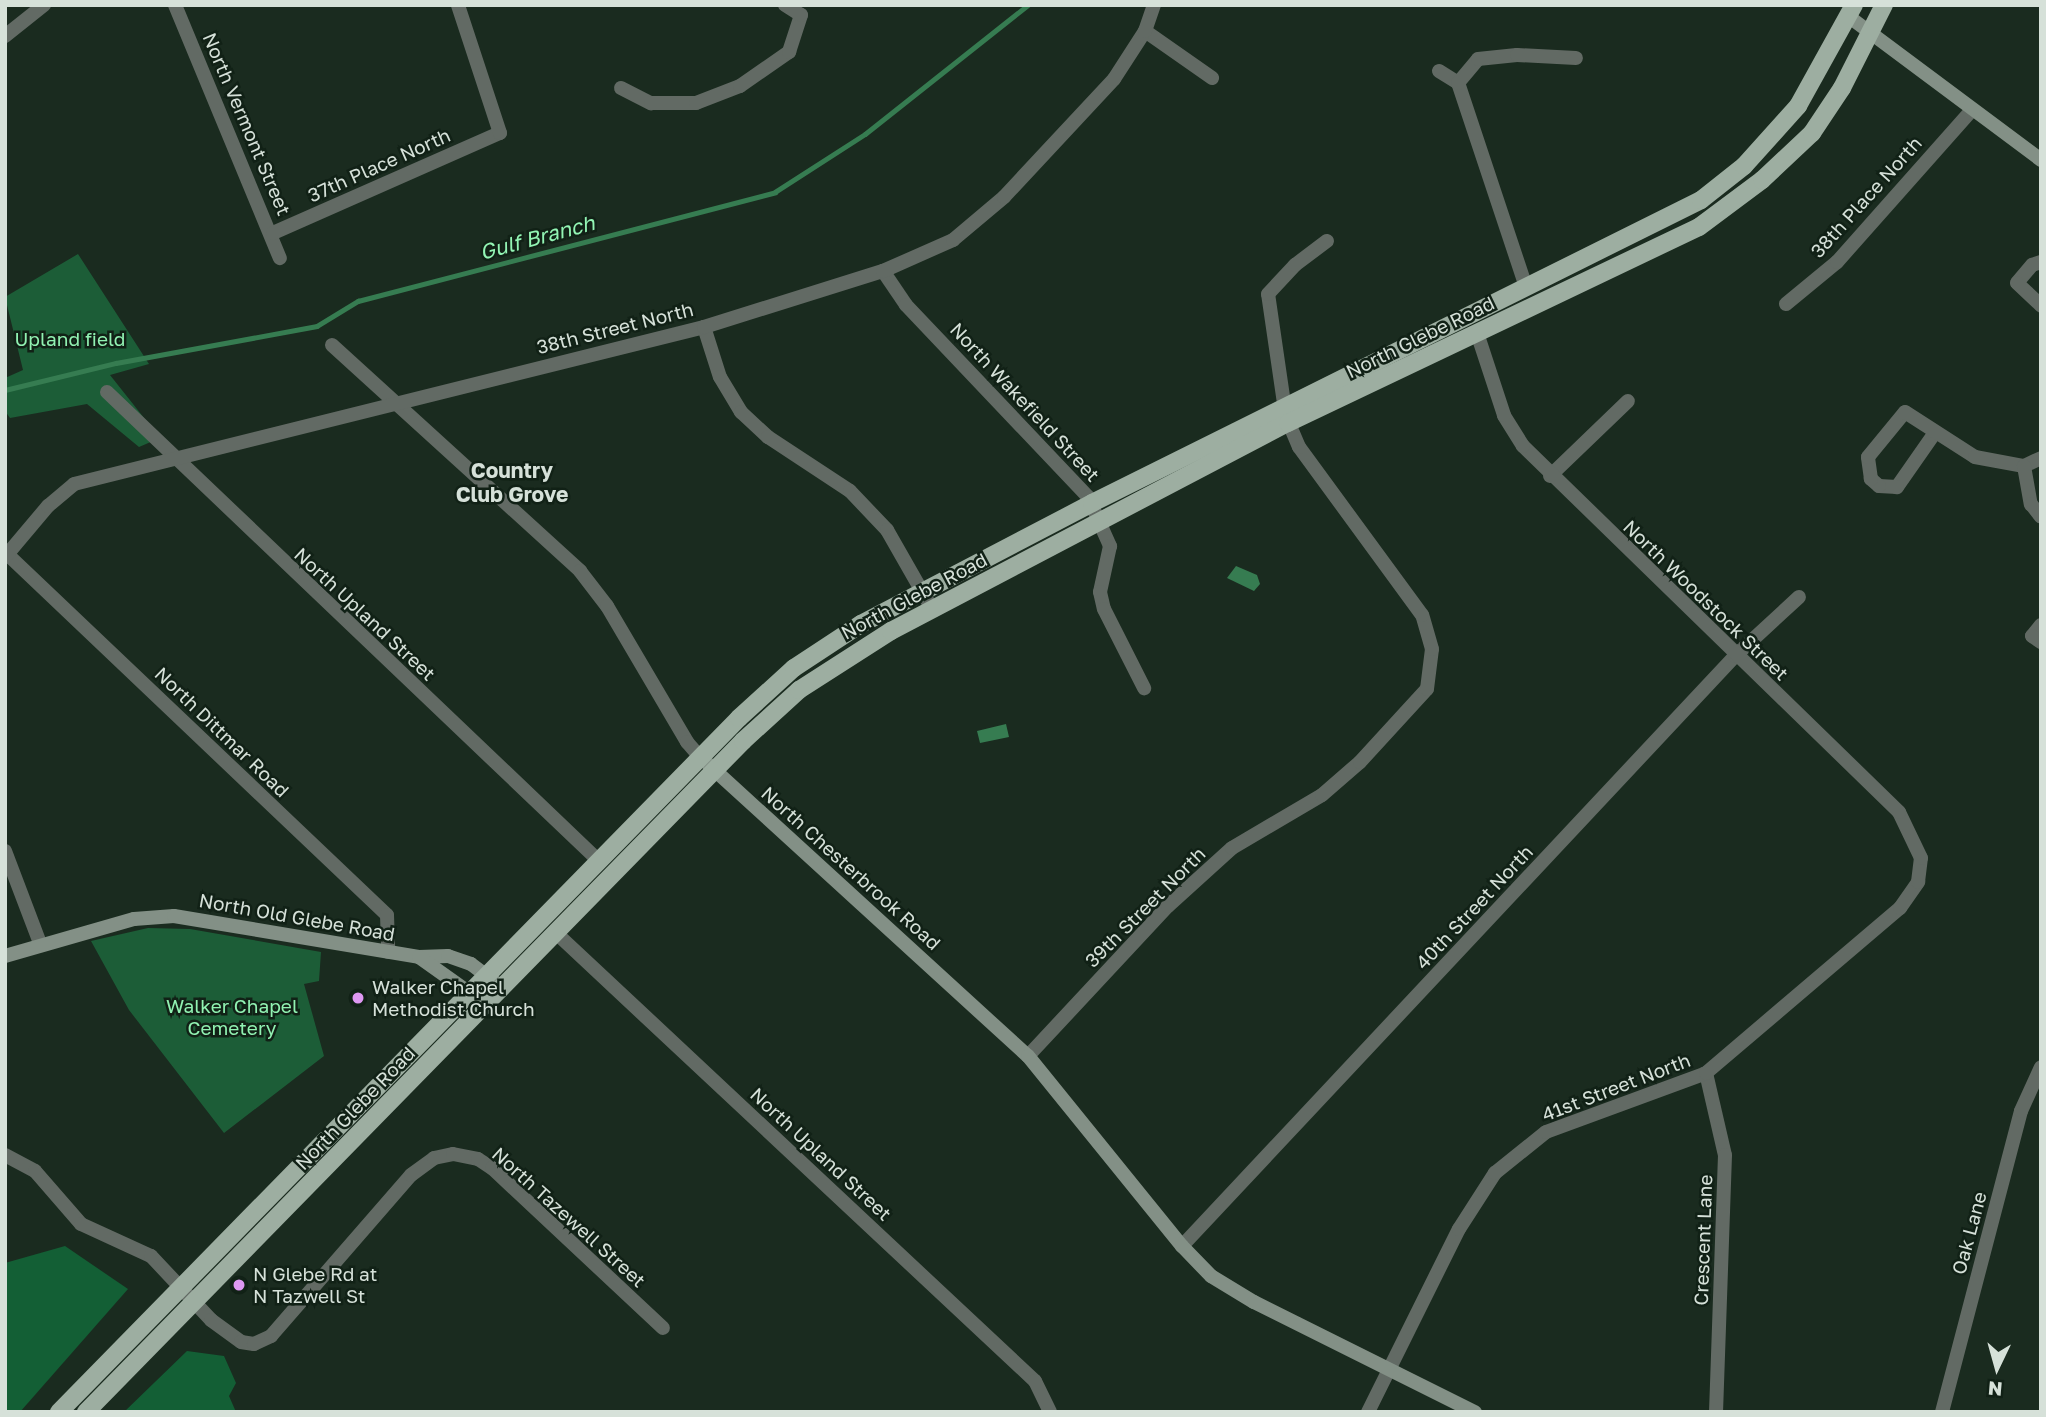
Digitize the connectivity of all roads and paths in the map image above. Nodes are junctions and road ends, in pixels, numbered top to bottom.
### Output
1 (44, 5) edge
2 (175, 5) edge
3 (458, 5) edge
4 (785, 5) edge
5 (1154, 5) edge
6 (1884, 5) edge
7 (1851, 11) edge
8 (1144, 31) junction
9 (1870, 33) junction
10 (5, 36) edge
11 (1576, 58) dead end
12 (1439, 71) dead end
13 (1212, 78) dead end
14 (1458, 83) junction
15 (621, 88) dead end
16 (1971, 111) junction
17 (2041, 160) edge
18 (273, 233) junction
19 (1327, 241) dead end
20 (281, 258) dead end
21 (2041, 262) edge
22 (883, 271) junction
23 (1526, 287) junction
24 (1786, 304) dead end
25 (2041, 305) edge
26 (704, 327) junction
27 (1476, 333) junction
28 (332, 345) dead end
29 (107, 392) dead end
30 (396, 401) junction
31 (1628, 401) dead end
32 (1284, 404) junction
33 (1288, 423) junction
34 (1934, 434) junction
35 (2041, 458) edge
36 (174, 459) junction
37 (2024, 466) junction
38 (1550, 476) junction
39 (1092, 503) junction
40 (2041, 517) edge
41 (1101, 521) junction
42 (6, 554) edge
43 (923, 591) junction
44 (1799, 597) dead end
45 (932, 609) junction
46 (2041, 625) edge
47 (2041, 642) edge
48 (1735, 656) junction
49 (1144, 688) dead end
50 (700, 757) junction
51 (715, 770) junction
52 (5, 851) edge
53 (598, 861) junction
54 (1918, 882) joint
55 (555, 932) junction
56 (40, 943) junction
57 (388, 951) junction
58 (5, 956) edge
59 (419, 957) junction
60 (486, 975) junction
61 (502, 987) junction
62 (470, 993) junction
63 (485, 1004) junction
64 (1028, 1056) junction
65 (2041, 1067) edge
66 (1706, 1073) junction
67 (5, 1155) edge
68 (1182, 1246) junction
69 (181, 1287) junction
70 (195, 1302) junction
71 (663, 1328) dead end
72 (1388, 1368) junction
73 (59, 1412) edge
74 (86, 1412) edge
75 (1050, 1412) edge
76 (1368, 1412) edge
77 (1475, 1412) edge
78 (1716, 1412) edge
79 (1942, 1412) edge

1 - 10 street
2 - 18 street, North Vermont Street
3 - 18 street, 37th Place North
4 - 15 street
5 - 8 street, 38th Street North
6 - 9 main road, North Glebe Road
7 - 9 street
7 - 23 main road, North Glebe Road
8 - 13 street
8 - 22 street, 38th Street North
9 - 16 street
9 - 27 main road, North Glebe Road
11 - 14 street
12 - 14 street
14 - 23 street
16 - 17 street
16 - 24 street, 38th Place North
18 - 20 street, North Vermont Street
19 - 32 street
21 - 25 street
22 - 26 street, 38th Street North
22 - 39 street, North Wakefield Street
23 - 32 main road, North Glebe Road
26 - 30 street, 38th Street North
26 - 43 street
27 - 33 main road, North Glebe Road
27 - 38 street, North Woodstock Street
28 - 30 street, North Chesterbrook Road
29 - 36 street, North Upland Street
30 - 36 street, 38th Street North
30 - 50 street, North Chesterbrook Road
31 - 38 street
32 - 33 street
32 - 39 main road, North Glebe Road
33 - 41 main road, North Glebe Road
33 - 64 street, 39th Street North
34 - 34 street
34 - 37 street
35 - 37 street
36 - 42 street, 38th Street North
36 - 53 street, North Upland Street
37 - 40 street
38 - 48 street, North Woodstock Street
39 - 41 street, North Wakefield Street
39 - 43 main road, North Glebe Road
41 - 45 main road, North Glebe Road
41 - 49 street, North Wakefield Street
42 - 57 street, North Dittmar Road
43 - 45 street
43 - 50 main road, North Glebe Road
44 - 48 street, 40th Street North
45 - 51 main road, North Glebe Road
46 - 47 street
48 - 54 street, North Woodstock Street
48 - 68 street, 40th Street North
50 - 51 street, North Chesterbrook Road
50 - 53 main road, North Glebe Road
51 - 55 main road, North Glebe Road
51 - 64 street, North Chesterbrook Road
52 - 56 street
53 - 60 main road, North Glebe Road
54 - 66 street, 41st Street North
55 - 61 main road, North Glebe Road
55 - 75 street, North Upland Street
56 - 57 street, North Old Glebe Road
56 - 58 street, North Old Glebe Road
57 - 59 street, North Old Glebe Road
59 - 60 street, North Old Glebe Road
59 - 62 street, North Old Glebe Road
60 - 61 street, North Old Glebe Road
60 - 62 main road, North Glebe Road
61 - 63 main road, North Glebe Road
62 - 63 street, North Old Glebe Road
62 - 69 main road, North Glebe Road
63 - 70 main road, North Glebe Road
64 - 68 street, North Chesterbrook Road
65 - 79 street, Oak Lane
66 - 72 street, 41st Street North
66 - 78 street, Crescent Lane
67 - 69 street, North Tazewell Street
68 - 72 street, North Chesterbrook Road
69 - 70 street, North Tazewell Street
69 - 73 main road, North Glebe Road
70 - 71 street, North Tazewell Street
70 - 74 main road, North Glebe Road
72 - 76 street, 41st Street North
72 - 77 street, North Chesterbrook Road

